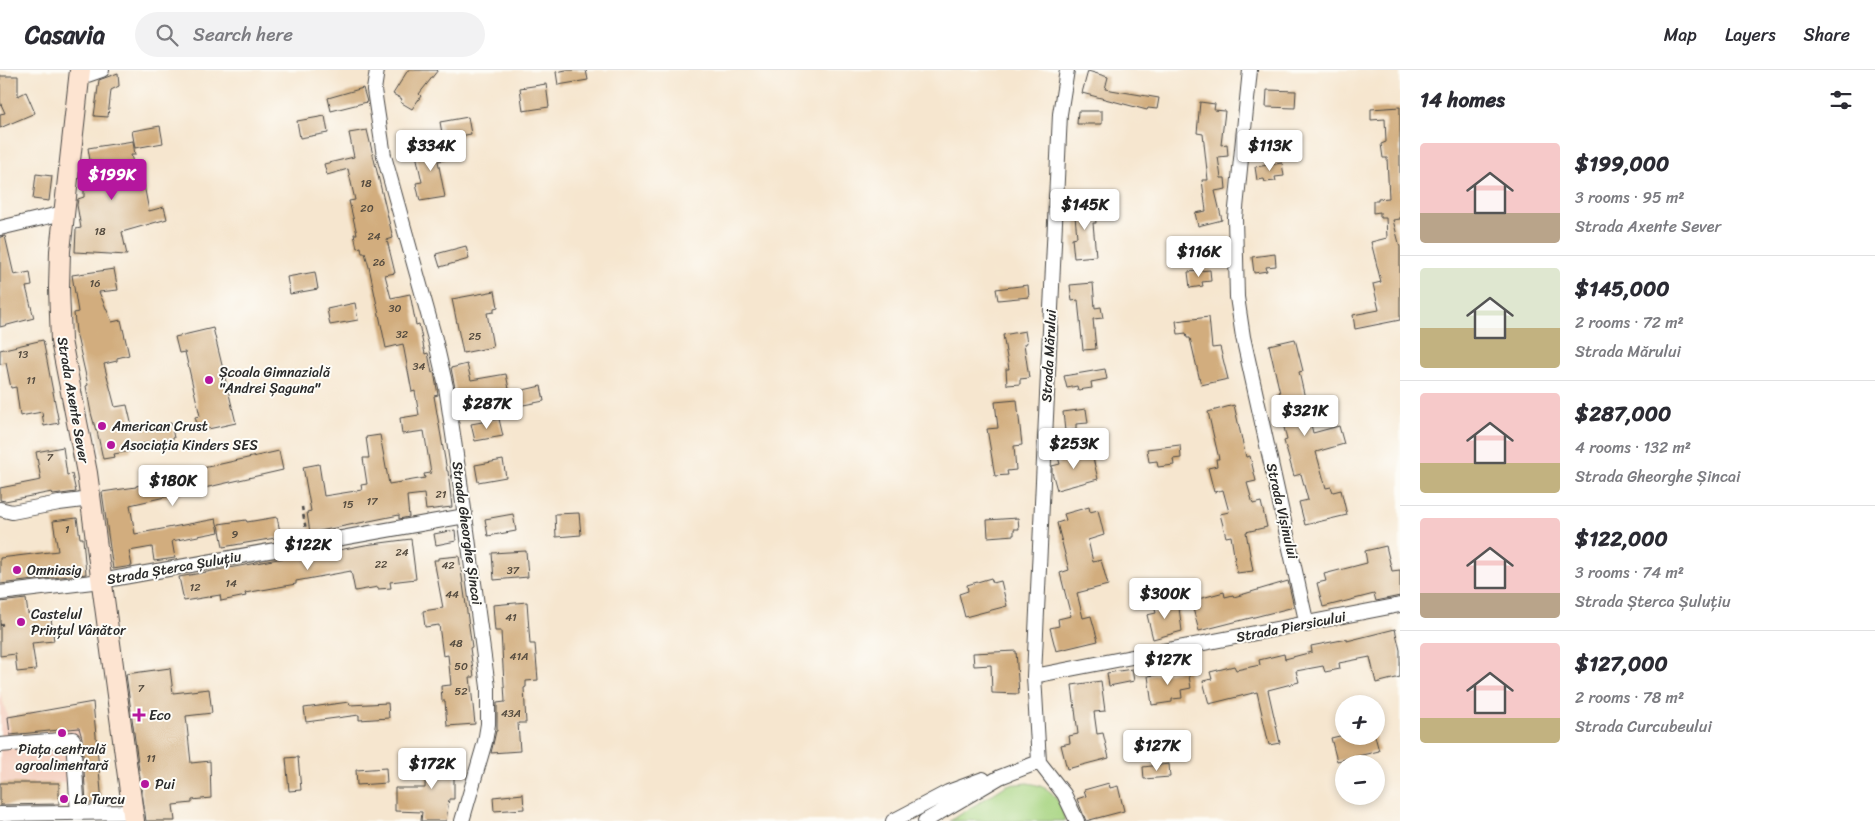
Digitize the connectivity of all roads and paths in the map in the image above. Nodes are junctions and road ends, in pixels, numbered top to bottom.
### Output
1 (102, 70) edge
2 (377, 70) edge
3 (1067, 70) edge
4 (1250, 70) edge
5 (79, 74) edge
6 (63, 213) junction
7 (0, 228) edge
8 (91, 499) junction
9 (302, 507) dead end
10 (0, 509) edge
11 (465, 516) junction
12 (308, 544) junction
13 (101, 581) junction
14 (0, 593) edge
15 (1400, 606) edge
16 (1307, 625) junction
17 (1034, 676) junction
18 (0, 745) edge
19 (1039, 762) junction
20 (1000, 777) junction
21 (78, 813) junction
22 (0, 814) edge
23 (134, 817) edge
24 (462, 821) edge
25 (893, 821) edge
26 (925, 821) edge
27 (1077, 821) edge

1 - 5 street
2 - 11 street, Strada Gheorghe Șincai
3 - 17 street, Strada Mărului
4 - 16 street, Strada Vișinului
5 - 6 main road, Strada Axente Sever
6 - 7 street
6 - 8 main road, Strada Axente Sever
8 - 10 street
8 - 13 main road, Strada Axente Sever
9 - 12 path
11 - 12 street, Strada Șterca Șuluțiu
11 - 24 street, Strada Gheorghe Șincai
12 - 13 street, Strada Șterca Șuluțiu
13 - 14 street, Strada Șterca Șuluțiu
13 - 23 main road, Strada Axente Sever
15 - 16 street, Strada Piersicului
16 - 17 street, Strada Piersicului
17 - 19 street, Strada Mărului
18 - 21 street
19 - 20 street
19 - 27 street
20 - 25 street
20 - 26 street
21 - 22 street
21 - 23 street

